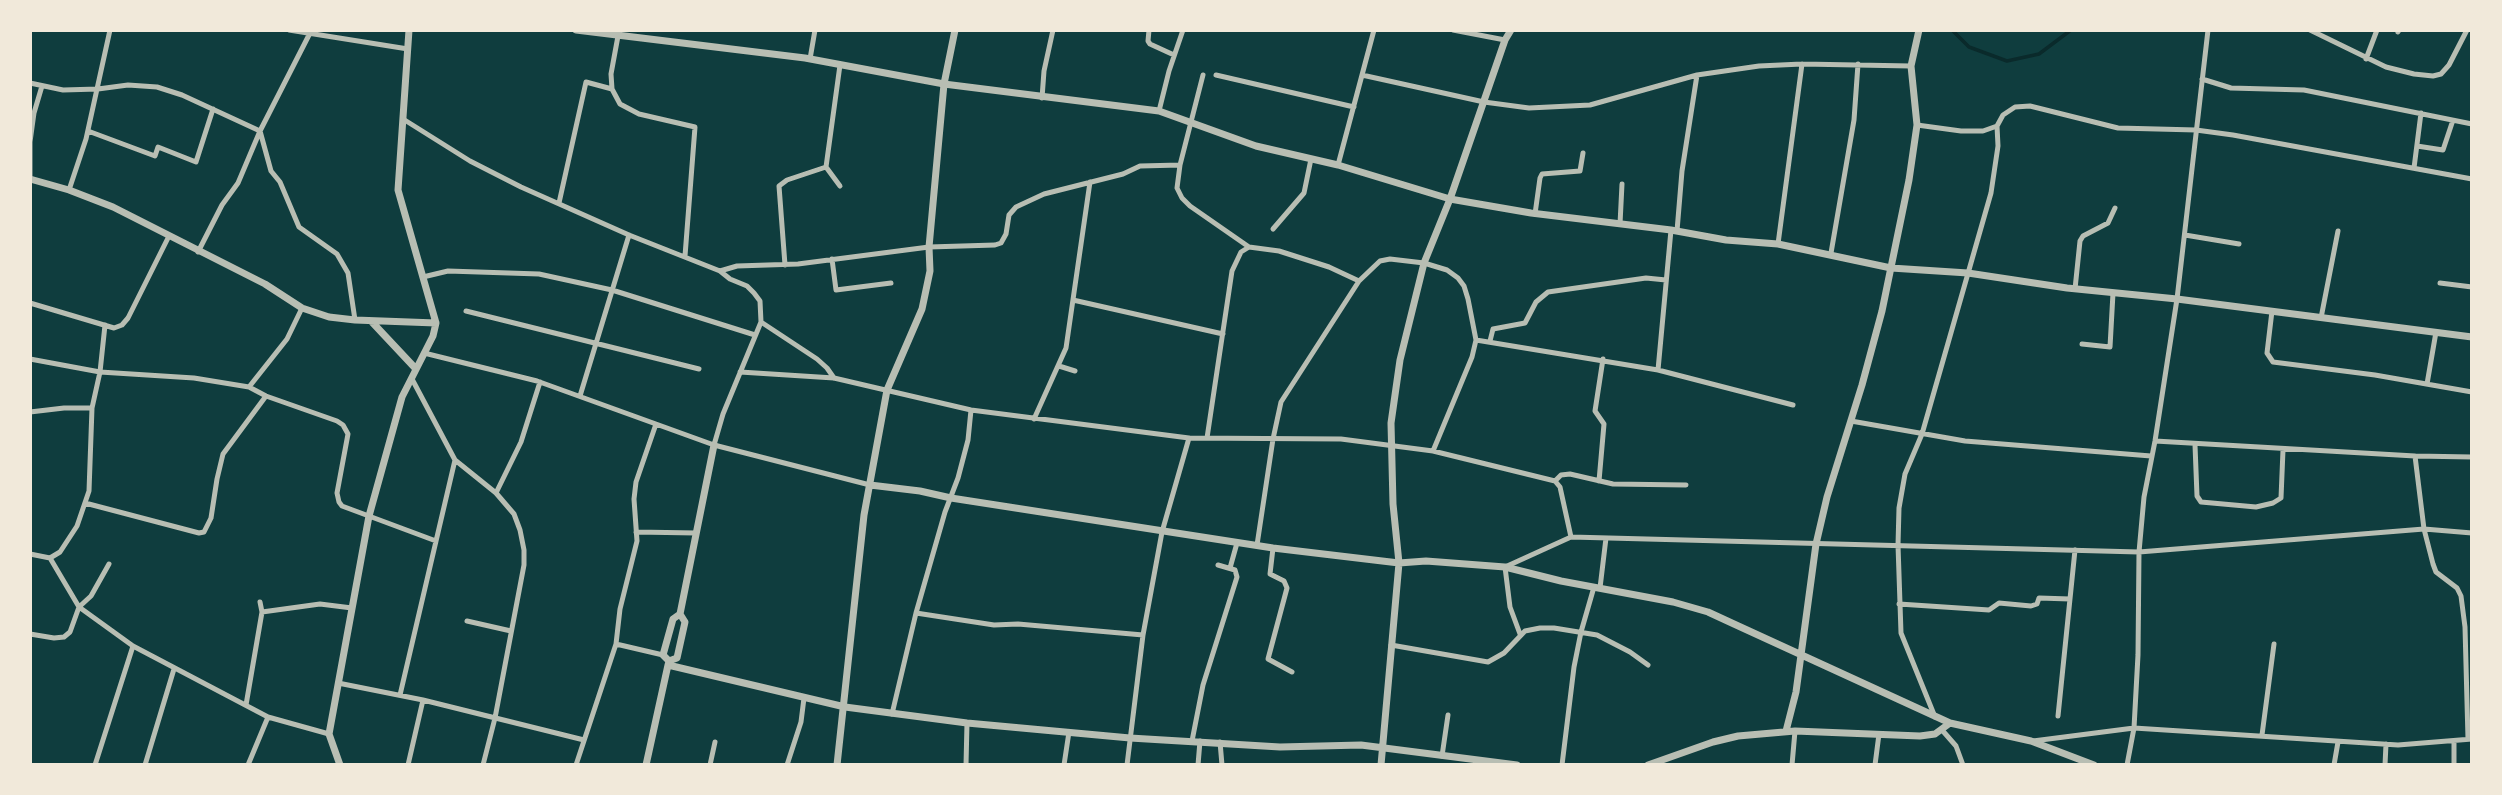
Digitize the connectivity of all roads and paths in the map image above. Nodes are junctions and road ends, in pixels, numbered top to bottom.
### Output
1 (110, 30) edge
2 (289, 30) edge
3 (409, 30) edge
4 (576, 30) edge
5 (815, 30) edge
6 (955, 30) edge
7 (1053, 30) edge
8 (1149, 30) edge
9 (1183, 30) edge
10 (1374, 30) edge
11 (1453, 30) edge
12 (1511, 30) edge
13 (2208, 30) edge
14 (2310, 30) edge
15 (2377, 30) edge
16 (2467, 30) edge
17 (1919, 32) edge
18 (309, 34) junction
19 (618, 36) junction
20 (1505, 40) junction
21 (408, 49) junction
22 (1174, 55) junction
23 (810, 59) junction
24 (2366, 59) junction
25 (1802, 64) junction
26 (1858, 64) junction
27 (840, 65) junction
28 (1911, 66) junction
29 (1203, 75) dead end
30 (1216, 75) dead end
31 (1362, 75) junction
32 (1698, 75) junction
33 (2202, 79) junction
34 (30, 83) edge
35 (944, 84) junction
36 (42, 86) junction
37 (98, 89) junction
38 (612, 89) junction
39 (1042, 98) junction
40 (1484, 102) junction
41 (1354, 107) junction
42 (214, 109) junction
43 (1159, 111) junction
44 (2421, 113) junction
45 (403, 119) junction
46 (2453, 120) junction
47 (1191, 123) junction
48 (2472, 124) edge
49 (1917, 125) junction
50 (1997, 126) junction
51 (2196, 130) junction
52 (88, 131) junction
53 (260, 131) junction
54 (2417, 146) junction
55 (1583, 153) dead end
56 (1311, 159) junction
57 (1180, 165) junction
58 (1338, 165) junction
59 (826, 167) junction
60 (2414, 168) junction
61 (30, 179) edge
62 (2472, 179) edge
63 (1090, 182) junction
64 (1622, 184) dead end
65 (840, 186) dead end
66 (69, 190) junction
67 (1450, 199) junction
68 (559, 203) junction
69 (2115, 208) dead end
70 (1535, 214) junction
71 (1620, 224) junction
72 (1273, 229) dead end
73 (1674, 230) junction
74 (2338, 231) dead end
75 (629, 235) junction
76 (2185, 235) junction
77 (169, 236) junction
78 (1778, 244) junction
79 (2239, 244) dead end
80 (929, 247) junction
81 (1249, 247) junction
82 (198, 252) junction
83 (1831, 253) junction
84 (685, 256) junction
85 (832, 259) junction
86 (1424, 263) junction
87 (785, 265) junction
88 (1891, 268) junction
89 (720, 271) junction
90 (1968, 273) junction
91 (423, 277) junction
92 (1666, 280) junction
93 (1359, 281) junction
94 (2440, 283) dead end
95 (891, 284) dead end
96 (2472, 287) edge
97 (2075, 289) junction
98 (612, 290) junction
99 (2112, 293) junction
100 (2177, 299) junction
101 (1073, 300) junction
102 (30, 303) edge
103 (302, 308) junction
104 (466, 311) dead end
105 (2272, 311) junction
106 (2321, 318) junction
107 (355, 320) junction
108 (370, 320) junction
109 (761, 322) junction
110 (436, 323) junction
111 (105, 325) junction
112 (2435, 332) junction
113 (1223, 334) junction
114 (755, 335) junction
115 (2472, 337) edge
116 (1476, 340) junction
117 (1490, 341) junction
118 (596, 344) junction
119 (2082, 344) dead end
120 (424, 353) junction
121 (30, 359) edge
122 (1603, 359) junction
123 (1059, 366) junction
124 (416, 369) junction
125 (699, 369) dead end
126 (1658, 370) junction
127 (1075, 371) dead end
128 (100, 372) junction
129 (740, 372) junction
130 (834, 378) junction
131 (412, 379) junction
132 (540, 382) junction
133 (2427, 384) junction
134 (249, 387) junction
135 (887, 390) junction
136 (2472, 392) edge
137 (580, 396) junction
138 (266, 397) junction
139 (1793, 405) dead end
140 (92, 408) junction
141 (971, 410) junction
142 (30, 412) edge
143 (1034, 419) junction
144 (1850, 421) junction
145 (656, 424) junction
146 (1922, 434) junction
147 (1189, 438) junction
148 (1208, 438) junction
149 (1273, 439) junction
150 (2155, 442) junction
151 (1392, 444) junction
152 (714, 445) junction
153 (2195, 445) junction
154 (1433, 450) junction
155 (2283, 450) junction
156 (2151, 456) junction
157 (2415, 456) junction
158 (2472, 457) edge
159 (455, 460) junction
160 (1555, 481) junction
161 (1599, 481) junction
162 (870, 485) junction
163 (1686, 485) dead end
164 (496, 493) junction
165 (951, 498) junction
166 (85, 503) junction
167 (369, 516) junction
168 (2424, 529) junction
169 (636, 532) junction
170 (1162, 532) junction
171 (696, 533) junction
172 (2472, 533) edge
173 (1571, 537) junction
174 (1606, 538) junction
175 (436, 541) junction
176 (1237, 542) junction
177 (1816, 544) junction
178 (1256, 545) junction
179 (1898, 545) junction
180 (1273, 548) junction
181 (2075, 550) junction
182 (2139, 552) junction
183 (30, 554) edge
184 (50, 558) junction
185 (1399, 563) junction
186 (109, 564) dead end
187 (1218, 565) dead end
188 (1505, 567) junction
189 (1230, 568) junction
190 (1597, 588) junction
191 (2070, 599) junction
192 (260, 602) dead end
193 (1899, 604) junction
194 (79, 607) junction
195 (352, 608) junction
196 (262, 612) junction
197 (916, 613) junction
198 (680, 614) junction
199 (467, 621) dead end
200 (511, 631) junction
201 (1581, 632) junction
202 (30, 634) edge
203 (1520, 634) junction
204 (1143, 635) junction
205 (616, 644) junction
206 (2274, 644) dead end
207 (1391, 645) junction
208 (133, 646) junction
209 (1800, 653) junction
210 (667, 660) junction
211 (1648, 665) dead end
212 (174, 669) junction
213 (1292, 672) dead end
214 (338, 683) junction
215 (400, 695) junction
216 (804, 698) junction
217 (423, 700) junction
218 (246, 705) junction
219 (845, 707) junction
220 (892, 714) junction
221 (1448, 715) dead end
222 (1935, 716) junction
223 (2058, 716) dead end
224 (268, 717) junction
225 (495, 718) junction
226 (967, 723) junction
227 (1950, 723) junction
228 (2134, 728) junction
229 (1942, 730) junction
230 (1790, 731) junction
231 (1069, 732) junction
232 (329, 734) junction
233 (1879, 734) junction
234 (2262, 735) junction
235 (1130, 738) junction
236 (2470, 739) edge
237 (584, 740) junction
238 (1196, 741) junction
239 (2031, 741) junction
240 (2454, 741) junction
241 (715, 742) dead end
242 (2338, 742) junction
243 (1220, 743) junction
244 (2386, 744) junction
245 (1382, 748) junction
246 (1443, 757) junction
247 (95, 765) edge
248 (145, 765) edge
249 (248, 765) edge
250 (340, 765) edge
251 (408, 765) edge
252 (483, 765) edge
253 (576, 765) edge
254 (646, 765) edge
255 (710, 765) edge
256 (787, 765) edge
257 (837, 765) edge
258 (965, 765) edge
259 (1065, 765) edge
260 (1127, 765) edge
261 (1198, 765) edge
262 (1222, 765) edge
263 (1381, 765) edge
264 (1517, 765) edge
265 (1562, 765) edge
266 (1647, 765) edge
267 (1792, 765) edge
268 (1875, 765) edge
269 (1963, 765) edge
270 (2094, 765) edge
271 (2127, 765) edge
272 (2334, 765) edge
273 (2385, 765) edge
274 (2454, 765) edge

1 - 37 street
2 - 18 street
3 - 21 street
4 - 19 street
5 - 23 street
6 - 35 street
7 - 39 street
8 - 22 street
9 - 22 street
10 - 31 street
11 - 20 street
12 - 20 street
13 - 33 street
14 - 24 street
15 - 24 street
16 - 24 street
17 - 28 street
18 - 21 street
18 - 53 street
19 - 23 street
19 - 38 street
20 - 40 street
21 - 45 street
22 - 43 street
23 - 27 street
25 - 26 street
25 - 32 street
25 - 78 street
26 - 28 street
26 - 83 street
27 - 35 street
27 - 59 street
28 - 49 street
29 - 47 street
30 - 41 street
31 - 40 street
31 - 41 street
32 - 40 street
32 - 73 street
33 - 44 street
33 - 51 street
34 - 36 street
35 - 39 street
35 - 80 street
36 - 37 street
36 - 61 street
37 - 42 street
37 - 52 street
38 - 68 street
38 - 84 street
39 - 43 street
40 - 67 street
41 - 58 street
42 - 52 street
42 - 53 street
43 - 47 street
44 - 46 street
44 - 54 street
45 - 68 street
45 - 91 street
46 - 48 street
46 - 54 street
47 - 56 street
47 - 57 street
49 - 50 street
49 - 88 street
50 - 51 street
50 - 90 street
51 - 60 street
51 - 76 street
52 - 66 street
53 - 82 street
53 - 107 street
54 - 60 street
55 - 70 street
56 - 58 street
56 - 72 street
57 - 63 street
57 - 81 street
58 - 67 street
59 - 65 street
59 - 87 street
60 - 62 street
61 - 66 street
63 - 80 street
63 - 101 street
64 - 71 street
66 - 77 street
67 - 70 street
67 - 86 street
68 - 75 street
69 - 97 street
70 - 71 street
71 - 73 street
73 - 78 street
73 - 92 street
74 - 106 street
75 - 84 street
75 - 98 street
76 - 79 street
76 - 100 street
77 - 82 street
77 - 111 street
78 - 83 street
80 - 85 street
80 - 135 street
81 - 93 street
81 - 113 street
82 - 103 street
83 - 88 street
84 - 89 street
85 - 87 street
85 - 95 street
86 - 93 street
86 - 116 street
86 - 151 street
87 - 89 street
88 - 90 street
88 - 144 street
89 - 109 street
90 - 97 street
90 - 146 street
91 - 98 street
91 - 110 street
92 - 117 street
92 - 126 street
93 - 149 street
94 - 96 street
97 - 99 street
98 - 114 street
98 - 118 street
99 - 100 street
99 - 119 street
100 - 105 street
100 - 150 street
101 - 113 street
101 - 123 street
102 - 111 street
103 - 107 street
103 - 134 street
104 - 118 street
105 - 106 street
105 - 133 street
106 - 112 street
107 - 108 street
108 - 110 street
108 - 124 street
109 - 114 street
109 - 130 street
110 - 120 street
111 - 128 street
112 - 115 street
112 - 133 street
113 - 148 street
114 - 129 street
116 - 117 street
116 - 154 street
117 - 122 street
118 - 125 street
118 - 137 street
120 - 124 street
120 - 132 street
121 - 128 street
122 - 126 street
122 - 161 street
123 - 127 street
123 - 143 street
124 - 131 street
126 - 139 street
128 - 134 street
128 - 140 street
129 - 130 street
129 - 152 street
130 - 135 street
131 - 159 street
131 - 167 street
132 - 137 street
132 - 164 street
133 - 136 street
134 - 138 street
135 - 141 street
135 - 162 street
137 - 145 street
138 - 166 street
138 - 167 street
140 - 142 street
140 - 166 street
141 - 143 street
141 - 165 street
143 - 147 street
144 - 146 street
144 - 177 street
145 - 152 street
145 - 169 street
146 - 156 street
146 - 179 street
147 - 148 street
147 - 170 street
148 - 149 street
149 - 151 street
149 - 178 street
150 - 153 street
150 - 156 street
151 - 154 street
151 - 185 street
152 - 162 street
152 - 171 street
153 - 155 street
153 - 155 street
154 - 160 street
155 - 157 street
156 - 182 street
157 - 158 street
157 - 168 street
159 - 164 street
159 - 175 street
160 - 161 street
160 - 173 street
161 - 163 street
162 - 165 street
162 - 219 street
164 - 200 street
165 - 170 street
165 - 197 street
166 - 184 street
167 - 175 street
167 - 195 street
168 - 172 street
168 - 182 street
168 - 236 street
169 - 171 street
169 - 205 street
170 - 176 street
170 - 204 street
171 - 198 street
173 - 174 street
173 - 188 street
174 - 177 street
174 - 190 street
175 - 215 street
176 - 178 street
176 - 189 street
177 - 179 street
177 - 209 street
178 - 180 street
179 - 181 street
179 - 193 street
180 - 185 street
180 - 213 street
181 - 182 street
181 - 191 street
182 - 228 street
183 - 184 street
184 - 194 street
185 - 188 street
185 - 207 street
186 - 194 street
187 - 189 street
188 - 190 street
188 - 203 street
189 - 238 street
190 - 201 street
190 - 209 street
191 - 193 street
191 - 223 street
192 - 196 street
193 - 222 street
194 - 202 street
194 - 208 street
195 - 196 street
195 - 214 street
196 - 218 street
197 - 204 street
197 - 220 street
198 - 210 street
198 - 210 street
199 - 200 street
200 - 225 street
201 - 203 street
201 - 211 street
201 - 265 street
203 - 207 street
204 - 235 street
205 - 210 street
205 - 237 street
206 - 234 street
207 - 245 street
208 - 212 street
208 - 247 street
209 - 222 street
209 - 230 street
210 - 216 street
210 - 254 street
212 - 218 street
212 - 248 street
214 - 215 street
214 - 232 street
215 - 217 street
216 - 219 street
216 - 256 street
217 - 225 street
217 - 251 street
218 - 224 street
219 - 220 street
219 - 257 street
220 - 226 street
221 - 246 street
222 - 227 street
224 - 232 street
224 - 249 street
225 - 237 street
225 - 252 street
226 - 231 street
226 - 258 street
227 - 229 street
227 - 239 street
228 - 234 street
228 - 239 street
228 - 271 street
229 - 233 street
229 - 269 street
230 - 233 street
230 - 266 street
230 - 267 street
231 - 235 street
231 - 259 street
232 - 250 street
233 - 268 street
234 - 242 street
235 - 238 street
235 - 260 street
236 - 240 street
237 - 253 street
238 - 243 street
238 - 261 street
239 - 270 street
240 - 244 street
240 - 274 street
241 - 255 street
242 - 244 street
242 - 272 street
243 - 245 street
243 - 262 street
244 - 273 street
245 - 246 street
245 - 263 street
246 - 264 street

